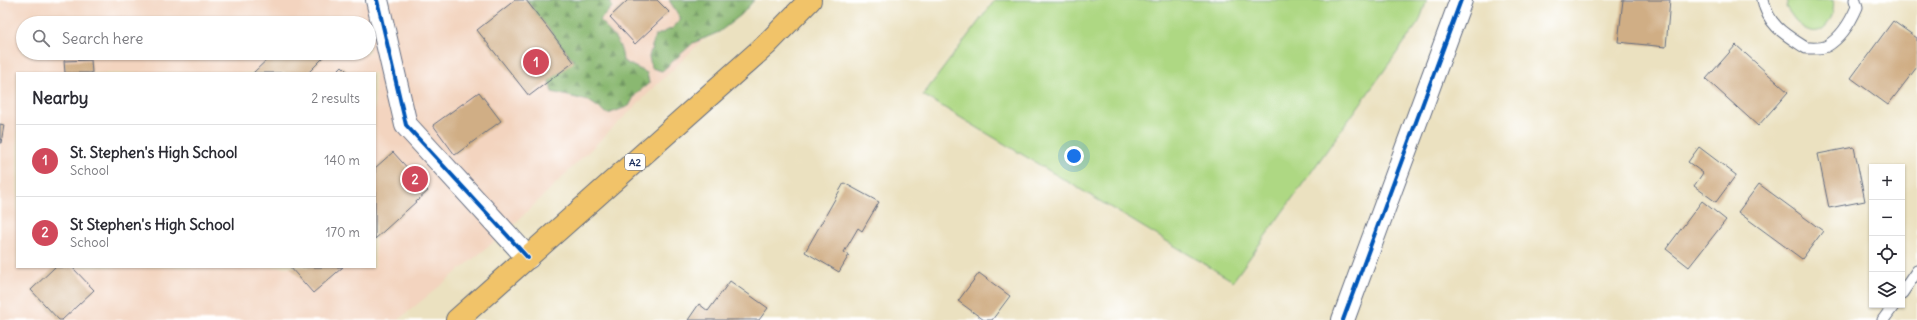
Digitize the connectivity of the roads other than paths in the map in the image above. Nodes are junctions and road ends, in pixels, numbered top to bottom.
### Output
1 (377, 0) edge
2 (810, 0) edge
3 (1461, 0) edge
4 (1763, 0) edge
5 (1855, 0) edge
6 (528, 258) junction
7 (1917, 271) edge
8 (1905, 289) edge
9 (1892, 308) edge
10 (457, 320) edge
11 (1343, 320) edge
12 (1884, 320) edge

1 - 6 street
2 - 6 main road, A2
3 - 11 street
4 - 5 lane
6 - 10 main road, A2
7 - 8 lane
9 - 12 lane

